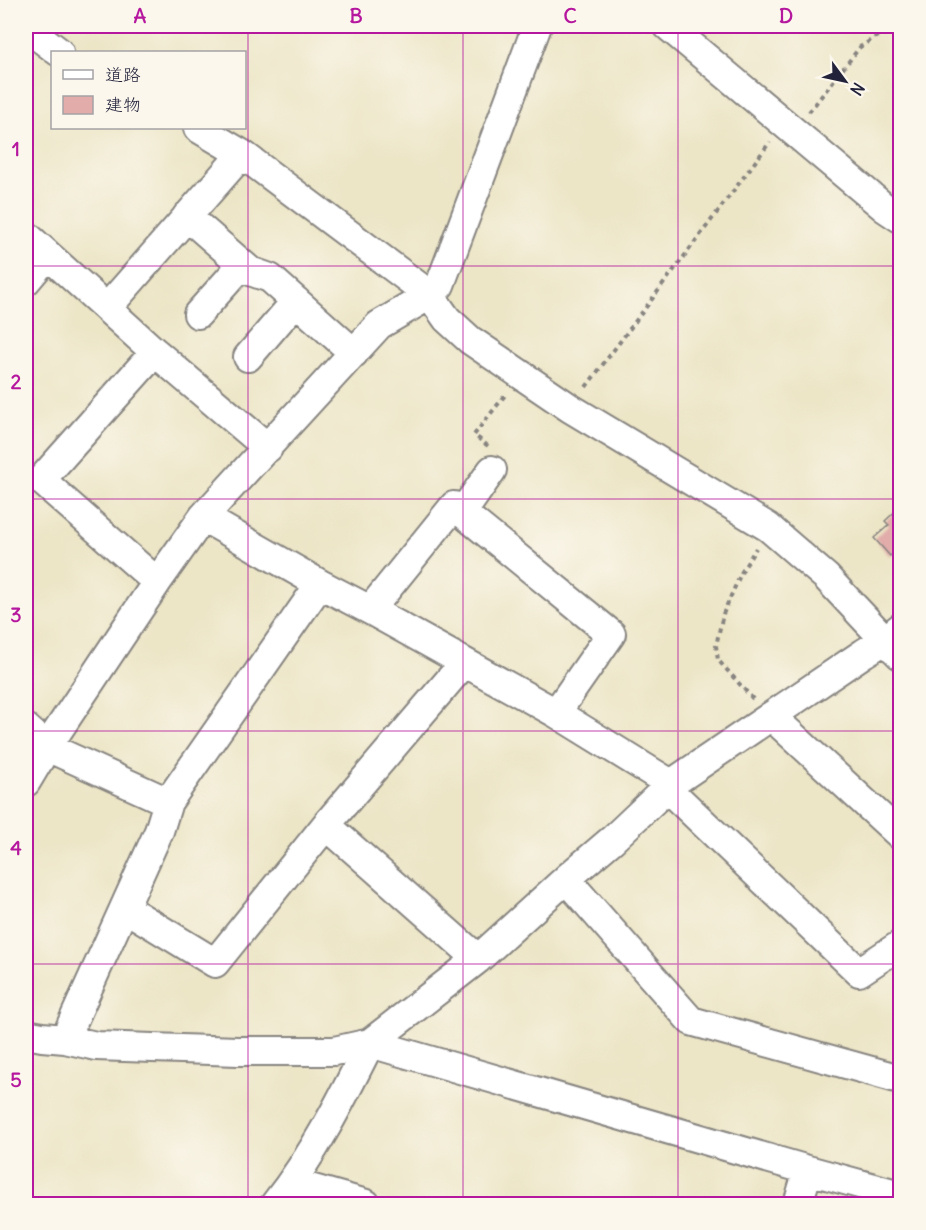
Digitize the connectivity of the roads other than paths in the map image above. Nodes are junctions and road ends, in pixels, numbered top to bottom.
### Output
1 (537, 26) edge
2 (668, 26) edge
3 (26, 27) edge
4 (58, 51) edge
5 (200, 129) edge
6 (242, 154) junction
7 (187, 216) junction
8 (900, 218) edge
9 (26, 235) edge
10 (48, 255) junction
11 (242, 265) junction
12 (26, 281) edge
13 (430, 295) junction
14 (296, 301) junction
15 (107, 308) junction
16 (198, 314) dead end
17 (155, 352) junction
18 (354, 353) junction
19 (248, 357) dead end
20 (267, 448) junction
21 (491, 459) road end
22 (462, 513) junction
23 (203, 517) junction
24 (157, 582) junction
25 (320, 584) junction
26 (370, 610) junction
27 (895, 641) edge
28 (464, 663) junction
29 (556, 713) junction
30 (771, 716) junction
31 (26, 728) edge
32 (47, 747) junction
33 (26, 782) edge
34 (669, 786) junction
35 (168, 802) junction
36 (326, 825) junction
37 (900, 835) edge
38 (566, 879) junction
39 (125, 908) junction
40 (900, 945) edge
41 (478, 959) junction
42 (26, 1034) edge
43 (65, 1039) junction
44 (370, 1043) junction
45 (900, 1079) edge
46 (808, 1170) junction
47 (284, 1194) edge
48 (900, 1195) edge
49 (362, 1204) edge
50 (798, 1204) edge

1 - 13 street
2 - 8 street
3 - 4 street
5 - 6 street
6 - 7 street
6 - 13 street
7 - 11 street
7 - 15 street
9 - 10 street
10 - 12 street
10 - 15 street
11 - 14 street
11 - 16 street
13 - 18 street
13 - 27 street
14 - 18 street
14 - 19 street
15 - 17 street
17 - 20 street
17 - 24 street
18 - 20 street
20 - 23 street
21 - 22 street
22 - 26 street
22 - 29 street
23 - 24 street
23 - 25 street
24 - 32 street
25 - 26 street
25 - 35 street
26 - 28 street
27 - 30 street
28 - 29 street
28 - 36 street
29 - 34 street
30 - 34 street
30 - 37 street
31 - 32 street
32 - 33 street
32 - 35 street
34 - 38 street
34 - 40 street
35 - 39 street
36 - 39 street
36 - 41 street
38 - 41 street
38 - 45 street
39 - 43 street
41 - 44 street
42 - 43 street
43 - 44 street
44 - 46 street
44 - 47 street
46 - 48 street
46 - 50 street
47 - 49 street

